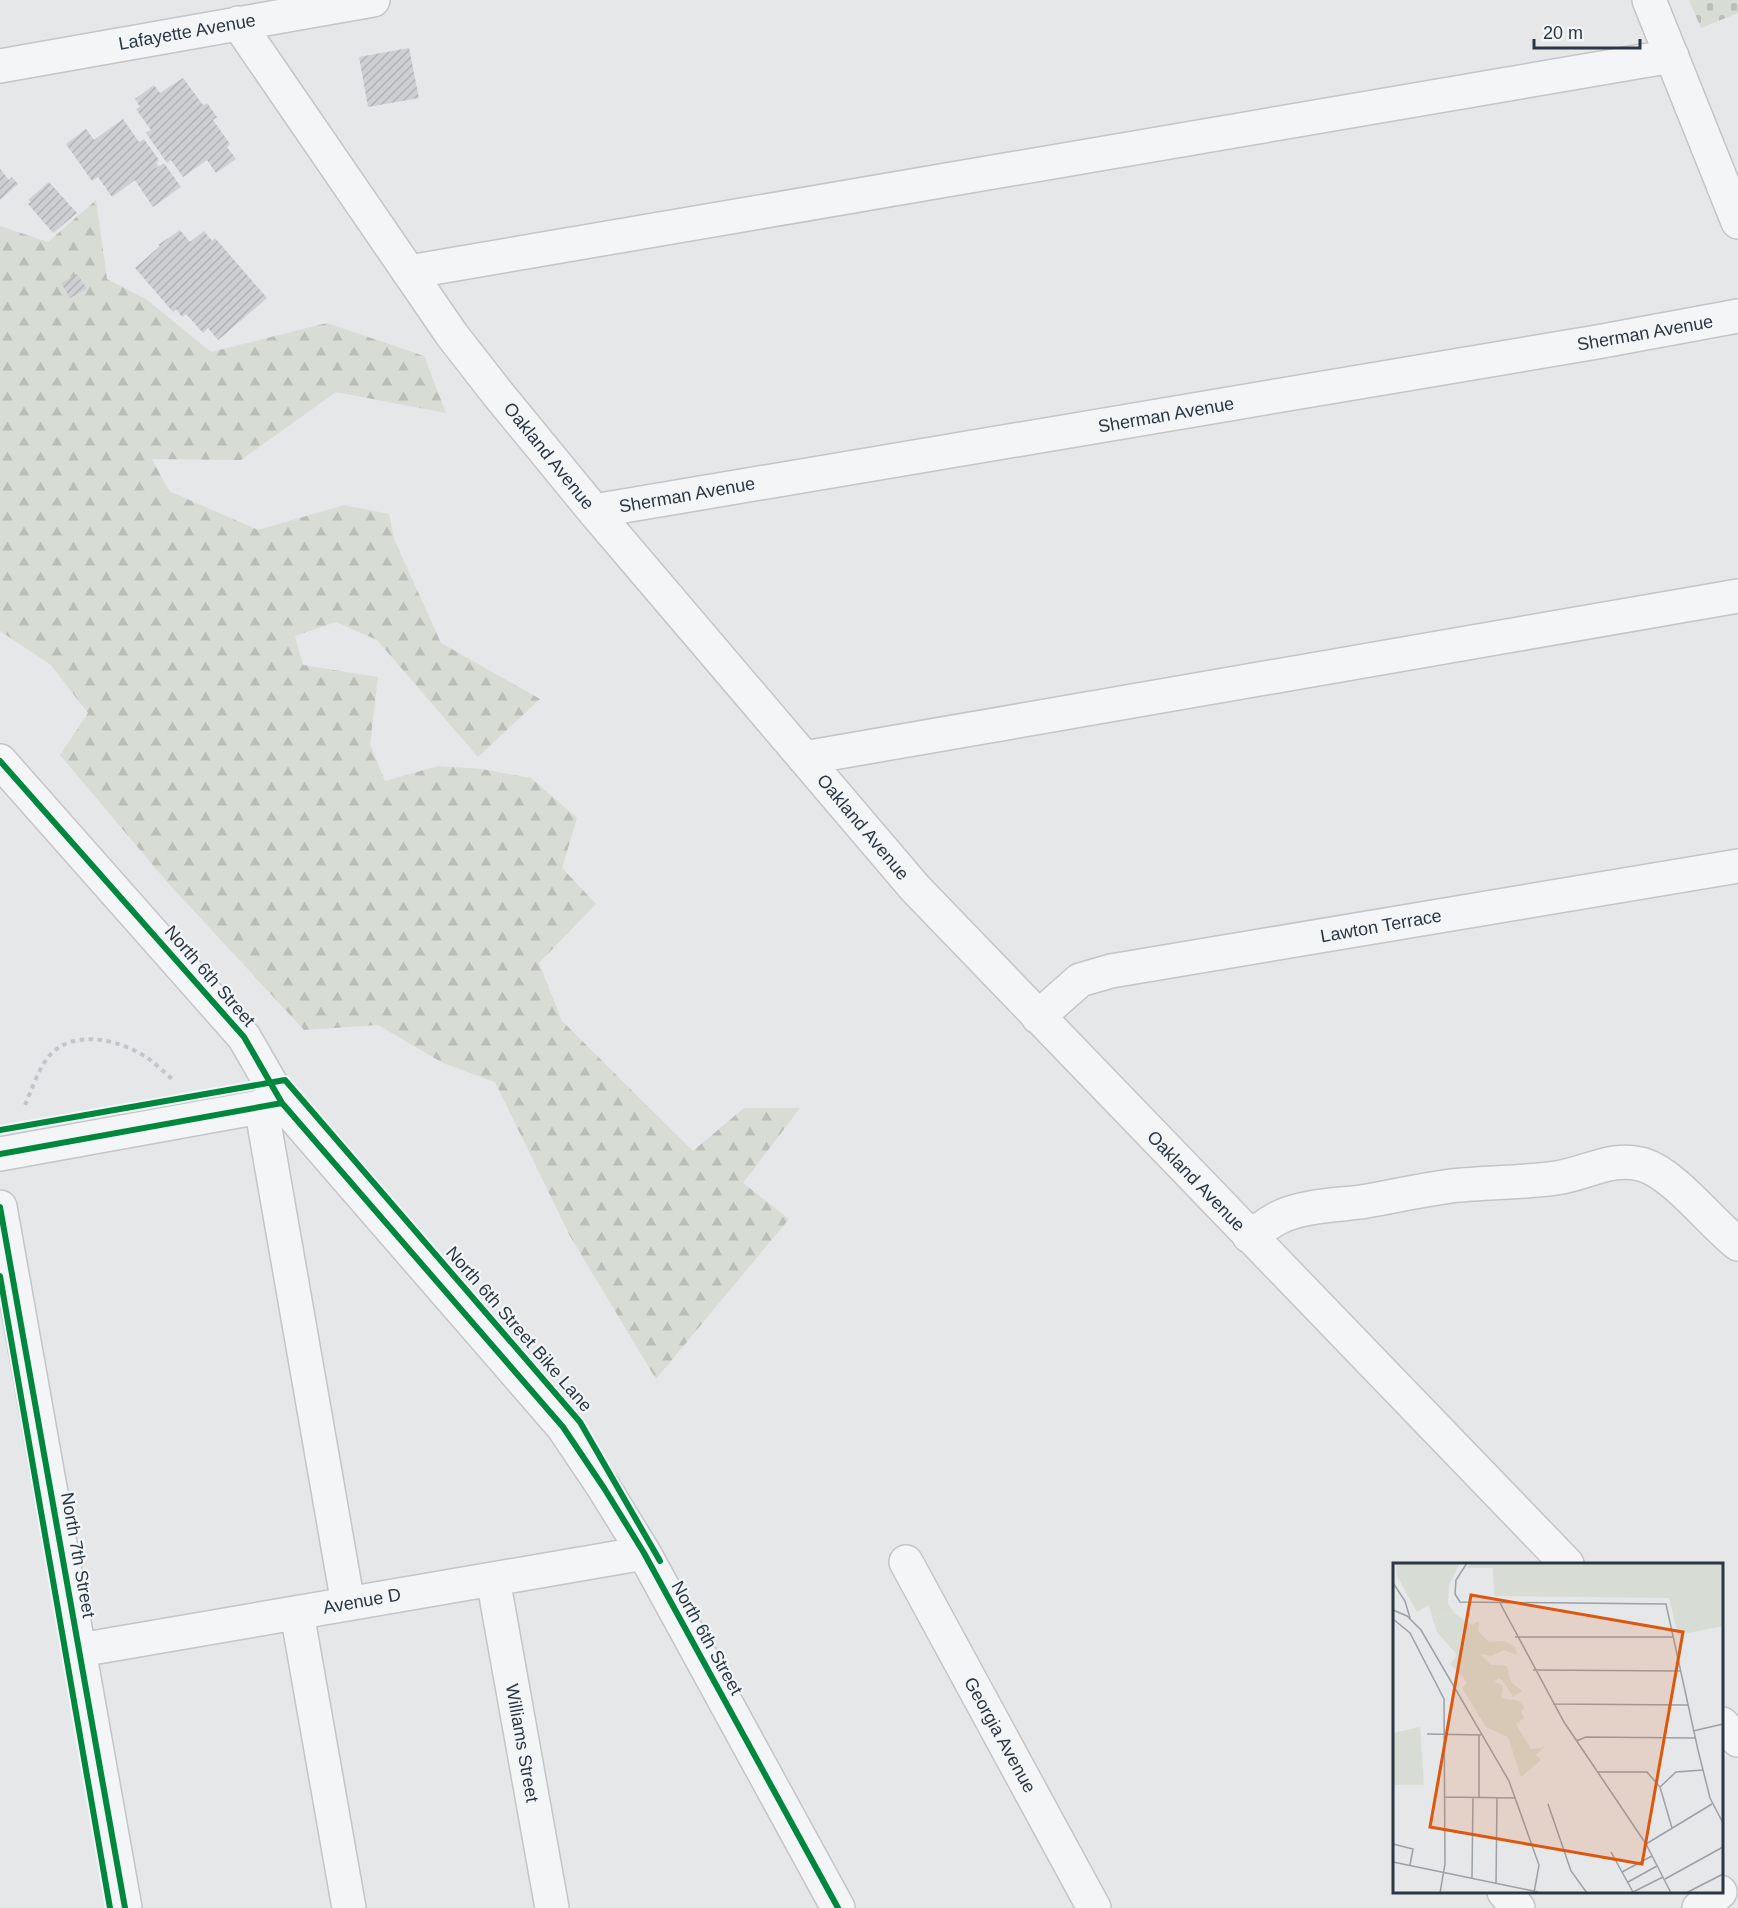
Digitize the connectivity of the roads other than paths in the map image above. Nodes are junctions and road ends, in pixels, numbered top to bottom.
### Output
1 (374, 0) edge
2 (1650, 0) edge
3 (238, 23) junction
4 (1672, 56) junction
5 (0, 66) edge
6 (1738, 222) edge
7 (409, 272) junction
8 (1738, 316) edge
9 (594, 511) junction
10 (1738, 596) edge
11 (804, 758) junction
12 (0, 761) edge
13 (1738, 866) edge
14 (1038, 1017) junction
15 (272, 1105) junction
16 (0, 1154) edge
17 (0, 1207) edge
18 (1250, 1236) junction
19 (1738, 1244) edge
20 (644, 1553) junction
21 (906, 1562) dead end
22 (1565, 1563) edge
23 (493, 1579) junction
24 (348, 1604) junction
25 (297, 1613) junction
26 (80, 1650) junction
27 (1723, 1725) edge
28 (1738, 1740) edge
29 (1738, 1877) edge
30 (1723, 1889) edge
31 (1505, 1893) edge
32 (1718, 1893) edge
33 (125, 1908) edge
34 (349, 1908) edge
35 (552, 1908) edge
36 (838, 1908) edge
37 (1094, 1908) edge
38 (1518, 1908) edge
39 (1699, 1908) edge

1 - 3 street, Lafayette Avenue
2 - 4 street
3 - 5 street, Lafayette Avenue
3 - 7 street, Oakland Avenue
4 - 6 street
4 - 7 street
7 - 9 street, Oakland Avenue
8 - 9 street, Sherman Avenue
9 - 11 street, Oakland Avenue
10 - 11 street
11 - 14 street, Oakland Avenue
12 - 15 street, North 6th Street
13 - 14 street, Lawton Terrace
14 - 18 street, Oakland Avenue
15 - 16 street
15 - 20 street, North 6th Street
15 - 24 street
17 - 26 street, North 7th Street
18 - 19 street
18 - 22 street, Oakland Avenue
20 - 23 street, Avenue D
20 - 36 street, North 6th Street
21 - 37 street, Georgia Avenue
23 - 24 street, Avenue D
23 - 35 street, Williams Street
24 - 25 street, Avenue D
25 - 26 street, Avenue D
25 - 34 street
26 - 33 street, North 7th Street
27 - 28 street
29 - 30 street
31 - 38 street
32 - 39 street

